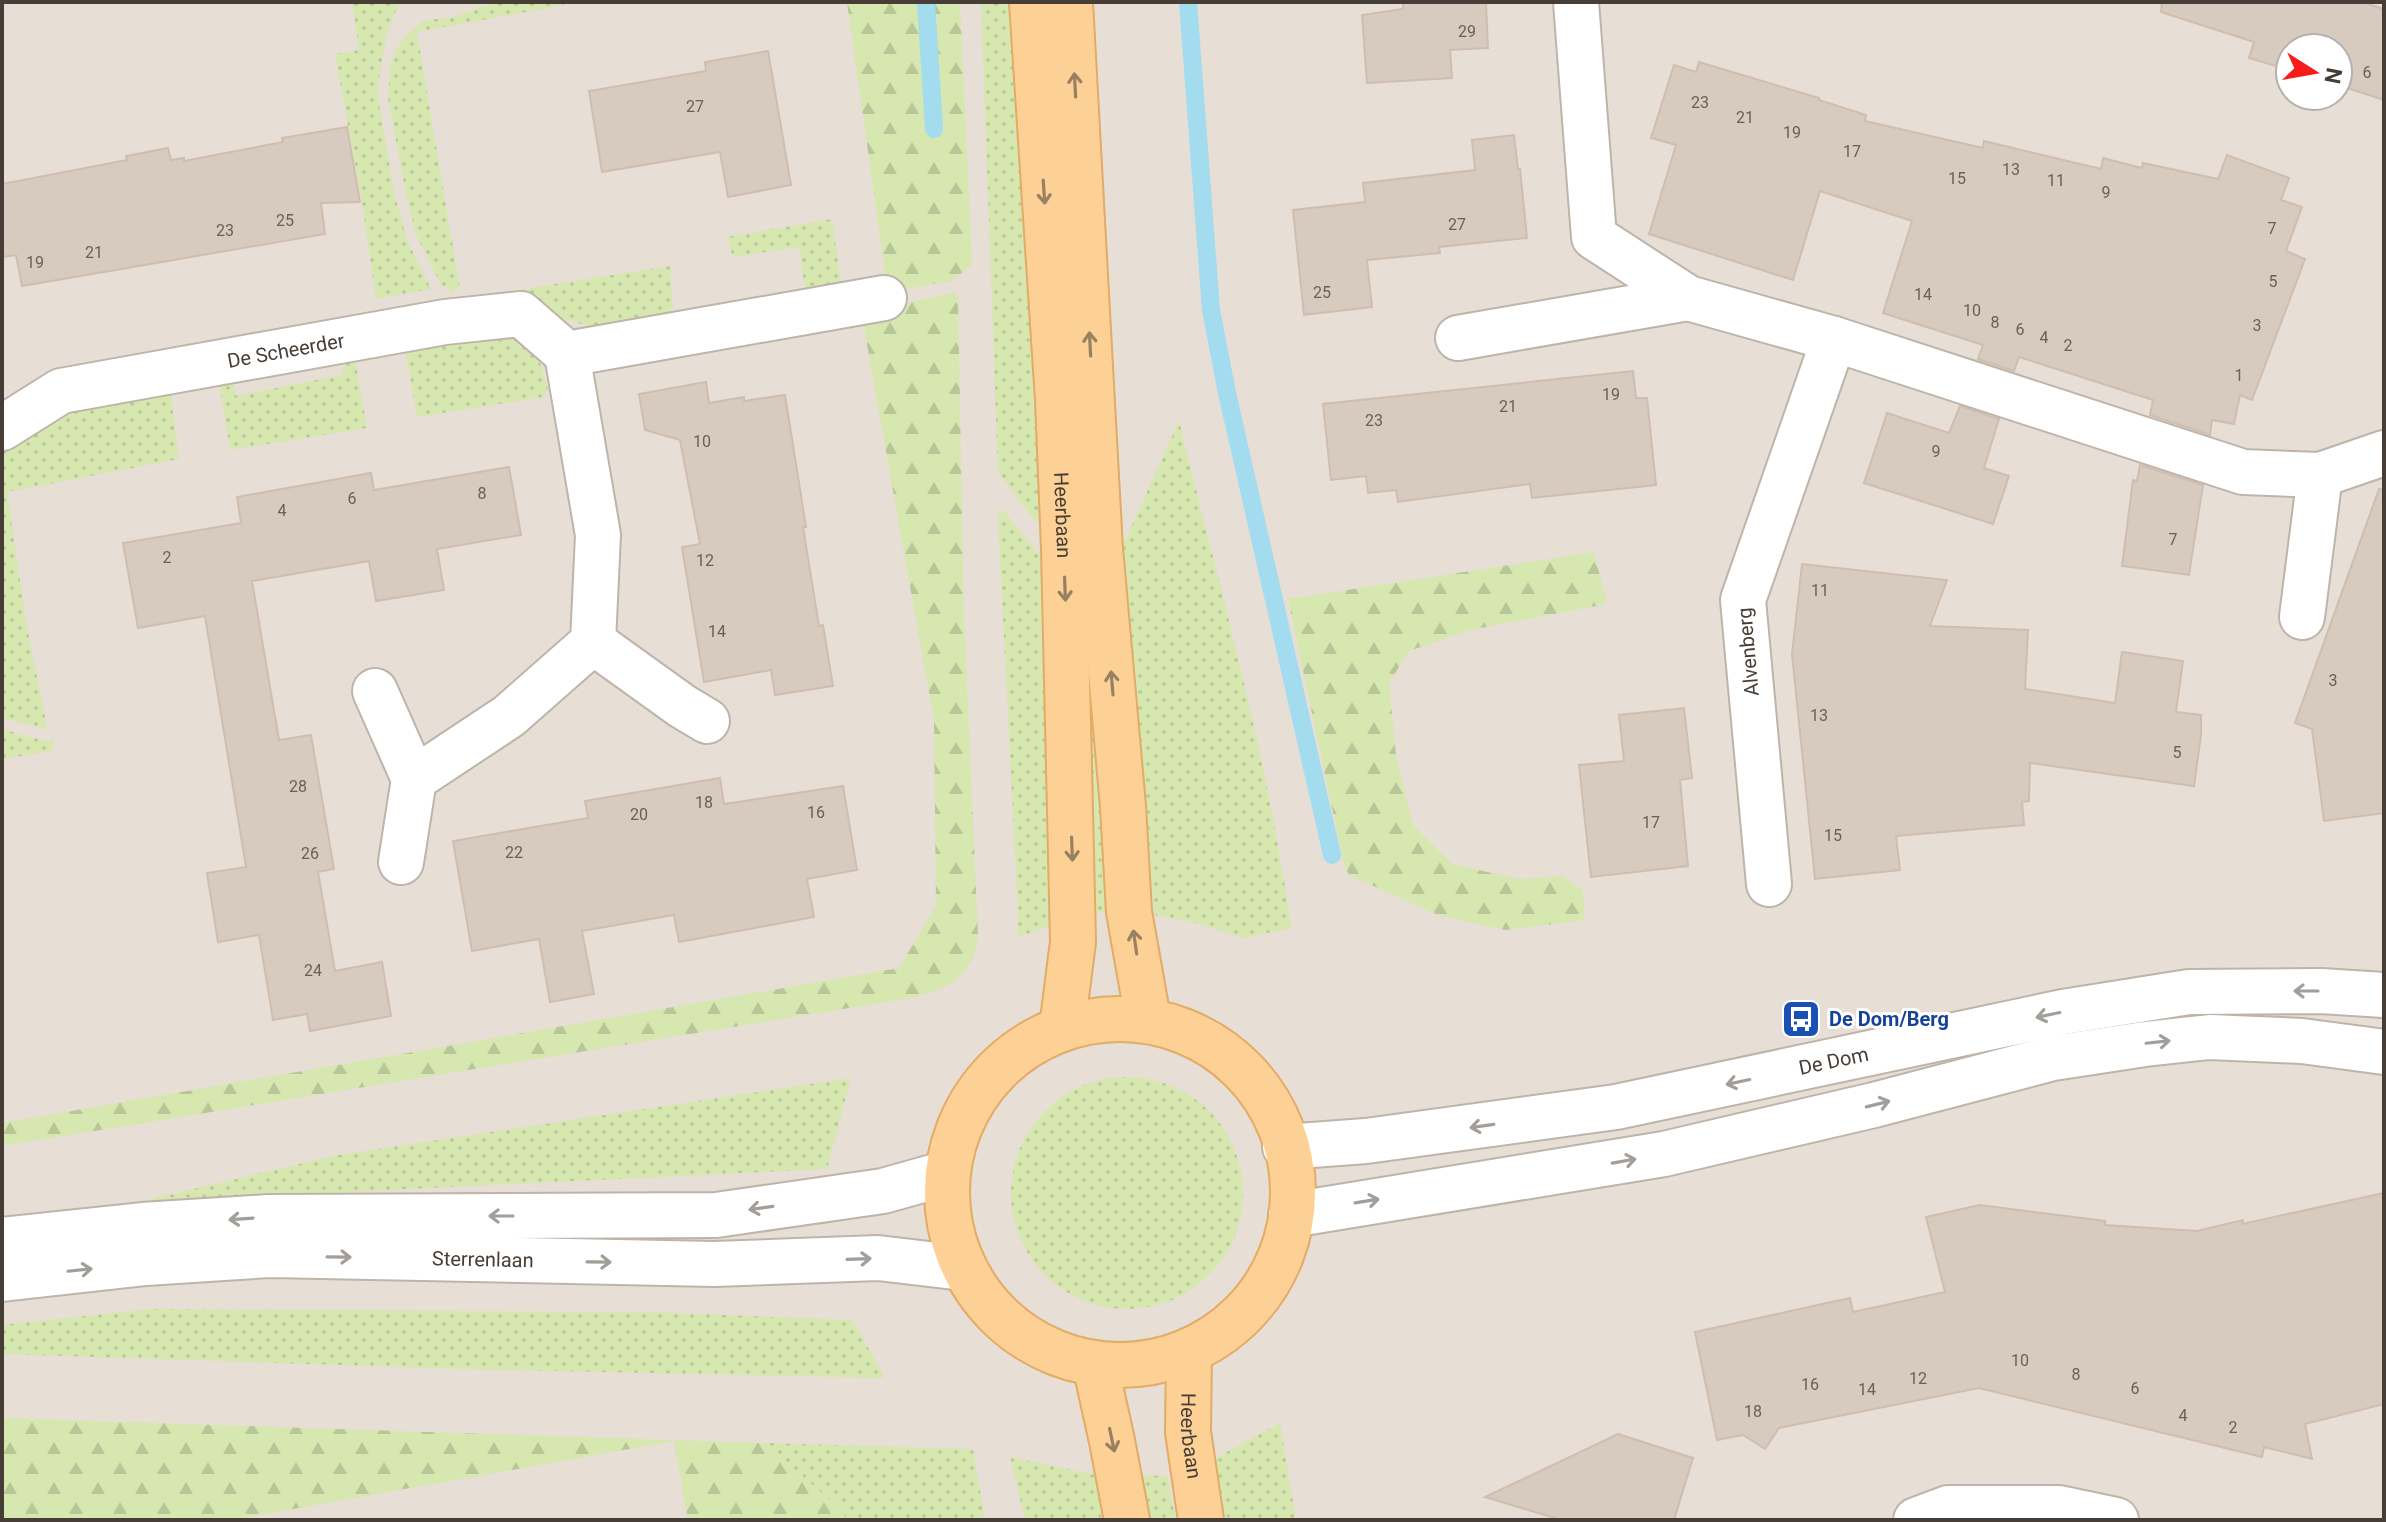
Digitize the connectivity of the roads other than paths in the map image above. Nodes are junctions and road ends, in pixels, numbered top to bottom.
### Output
1 (1032, 2) edge
2 (1070, 2) edge
3 (1576, 2) edge
4 (884, 298) dead end
5 (1688, 298) junction
6 (1458, 338) dead end
7 (1834, 339) junction
8 (567, 354) junction
9 (2, 428) edge
10 (2384, 453) edge
11 (2320, 475) junction
12 (2302, 617) dead end
13 (593, 642) junction
14 (375, 691) dead end
15 (707, 721) dead end
16 (414, 779) junction
17 (401, 862) dead end
18 (1769, 884) dead end
19 (2384, 995) edge
20 (1148, 1019) junction
21 (1062, 1028) junction
22 (2384, 1052) edge
23 (1285, 1147) junction
24 (947, 1173) junction
25 (1291, 1215) junction
26 (2, 1240) edge
27 (963, 1268) junction
28 (2, 1279) edge
29 (1189, 1352) junction
30 (1095, 1364) junction
31 (1127, 1520) edge
32 (1201, 1520) edge
33 (1916, 1520) edge
34 (2116, 1520) edge

1 -> 21 main road, Heerbaan
20 -> 2 main road, Heerbaan
3 - 5 street
4 - 8 street
5 - 6 street
5 - 7 street
7 - 11 street
7 - 18 street, Alvenberg
8 - 9 street, De Scheerder
8 - 13 street
10 - 11 street
11 - 12 street
13 - 15 street
13 - 16 street
14 - 16 street
16 - 17 street
19 -> 23 street, De Dom
20 - 21 main road
20 - 23 main road
21 - 24 main road
25 -> 22 street
23 - 25 main road
24 -> 26 street
24 - 27 main road
25 - 29 main road
28 -> 27 street, Sterrenlaan
27 - 30 main road
29 - 30 main road
29 - 32 main road, Heerbaan
30 -> 31 main road
33 - 34 street

